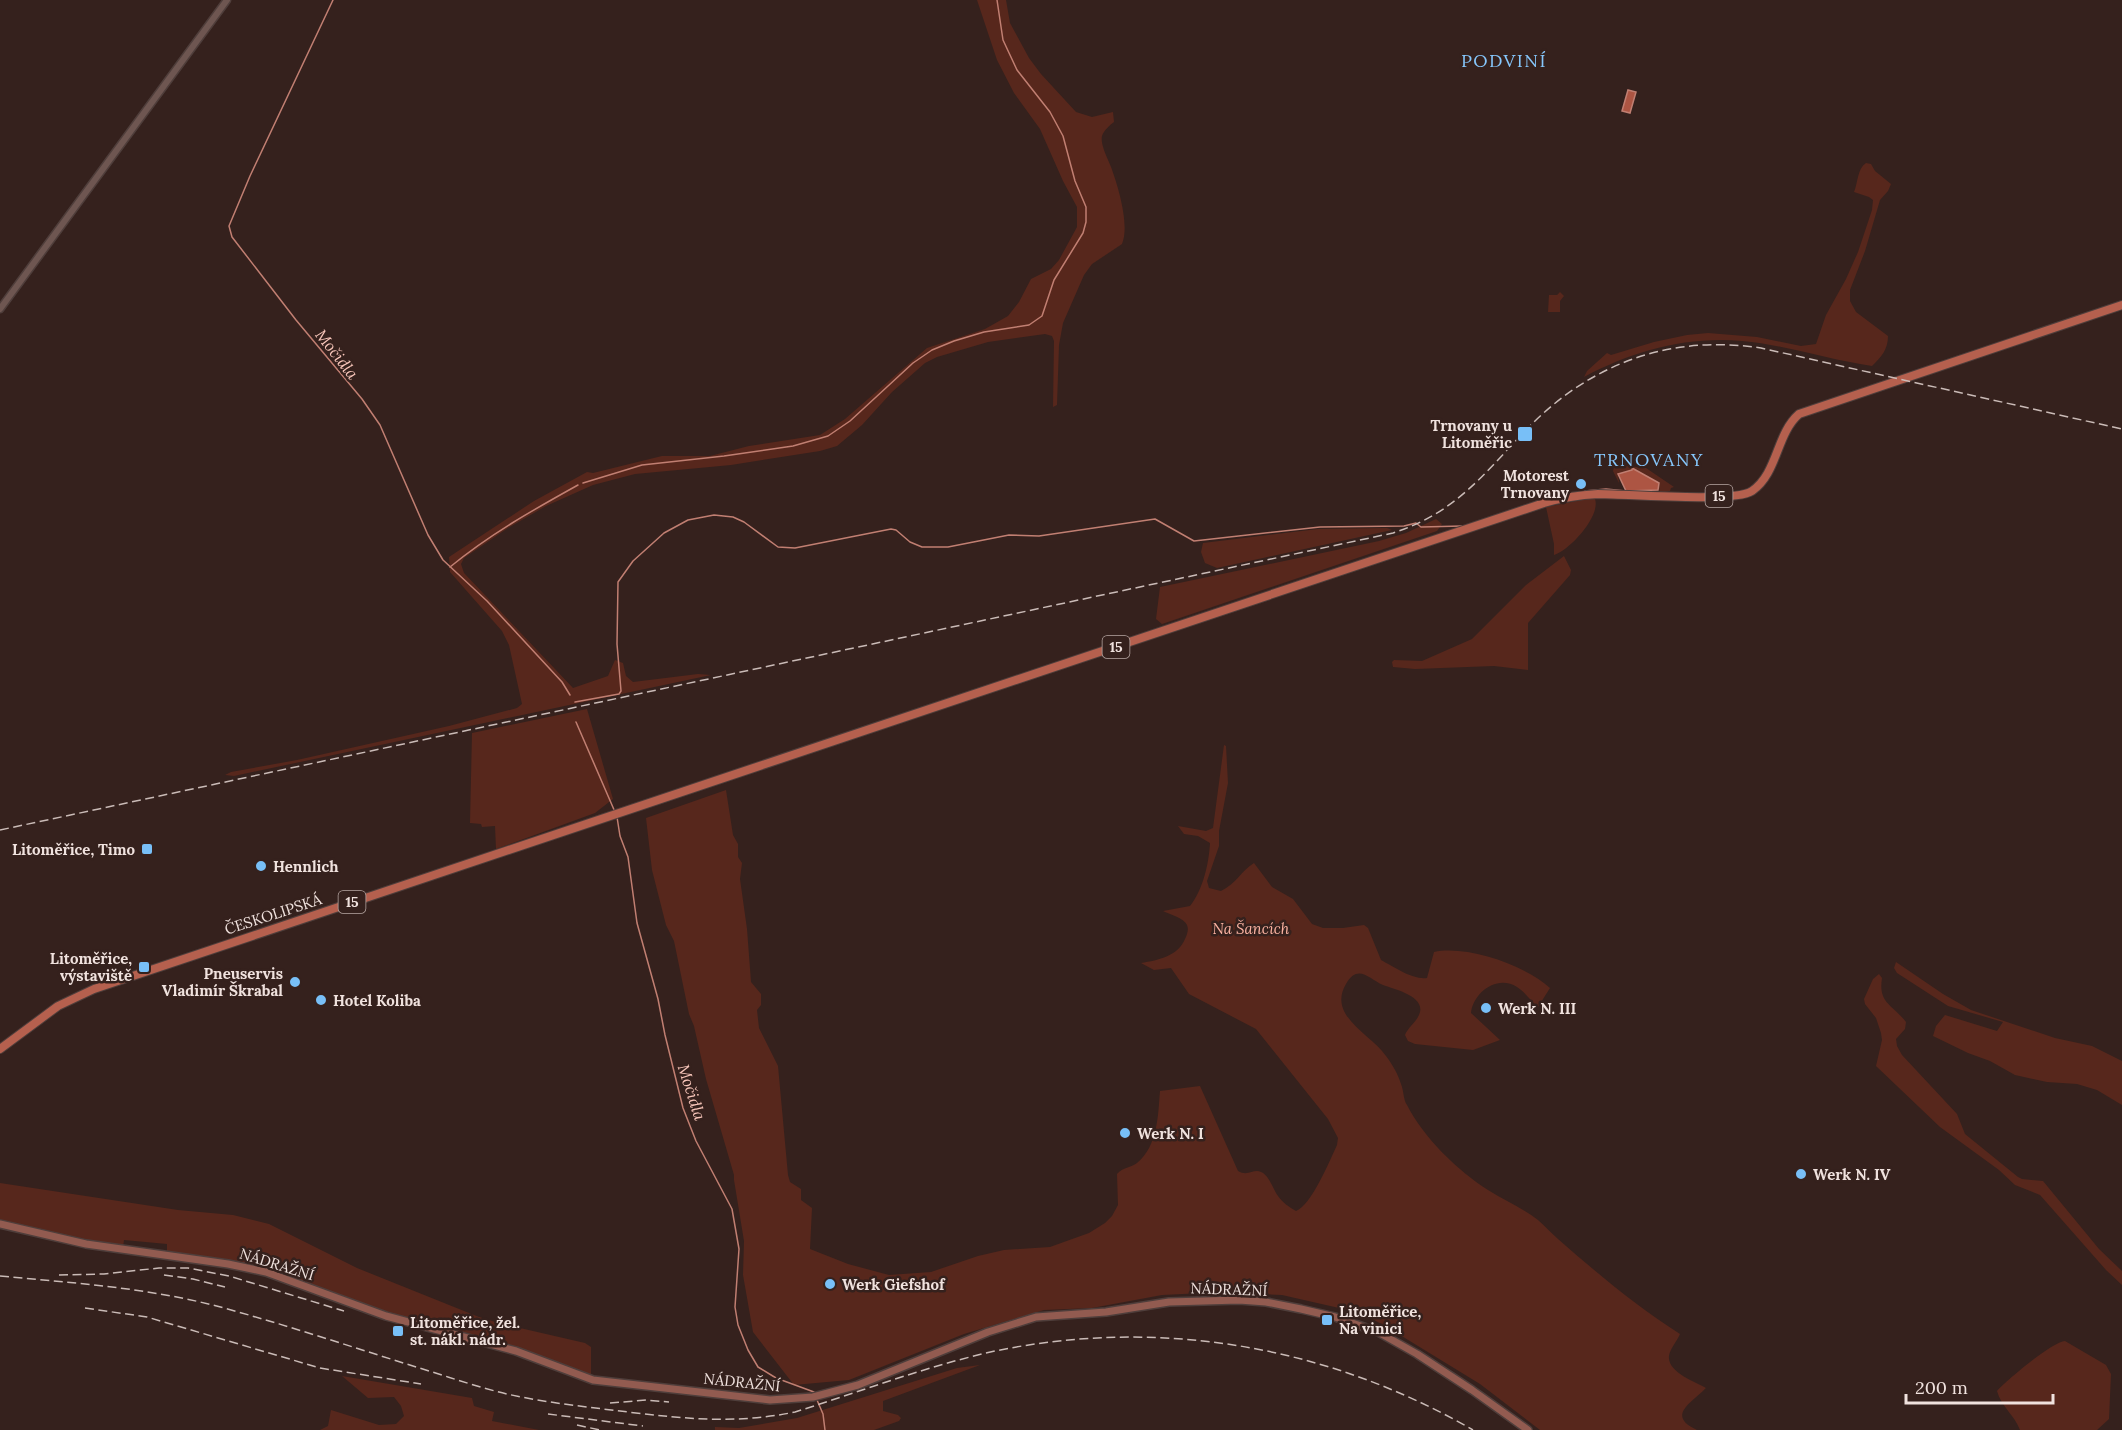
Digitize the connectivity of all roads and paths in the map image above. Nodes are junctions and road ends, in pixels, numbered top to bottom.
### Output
1 (227, 0) edge
2 (2122, 304) edge
3 (0, 309) edge
4 (0, 1048) edge
5 (0, 1224) edge
6 (1528, 1430) edge

1 - 3 street
2 - 4 main road, ČESKOLIPSKÁ / 15
5 - 6 main road, NÁDRAŽNÍ

